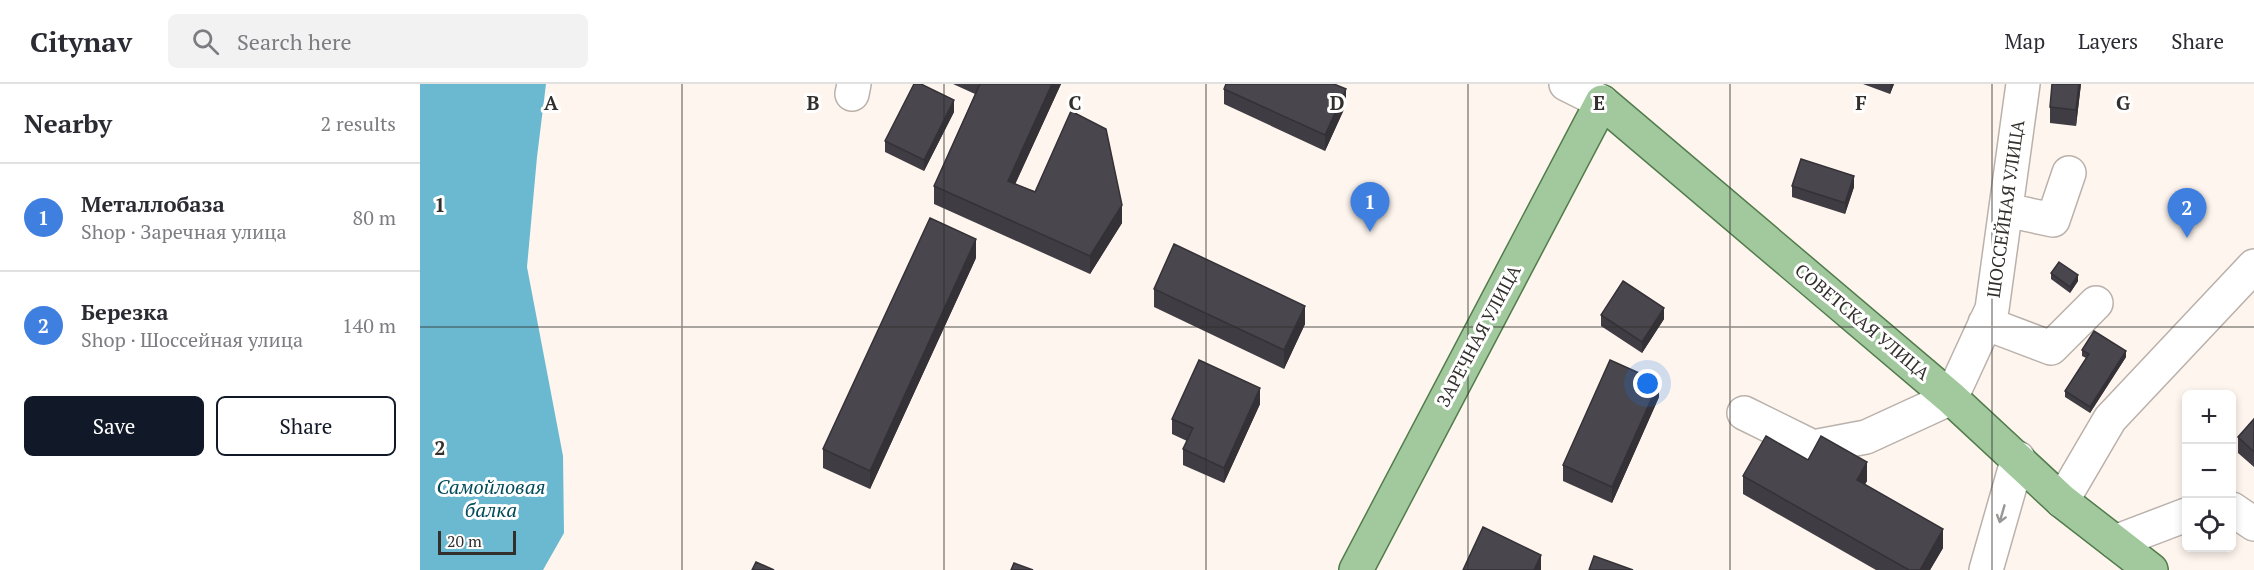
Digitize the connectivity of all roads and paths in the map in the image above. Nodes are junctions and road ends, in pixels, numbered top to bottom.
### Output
1 (1566, 84) edge
2 (2023, 84) edge
3 (1602, 102) junction
4 (2068, 173) dead end
5 (2006, 210) junction
6 (2254, 266) edge
7 (2096, 303) dead end
8 (1985, 323) junction
9 (1951, 398) junction
10 (1744, 413) dead end
11 (2018, 458) junction
12 (2062, 501) junction
13 (2236, 512) edge
14 (2182, 517) edge
15 (2254, 524) edge
16 (2115, 542) junction
17 (1356, 570) edge
18 (1986, 570) edge
19 (2151, 570) edge

1 - 3 street, СОВЕТСКАЯ УЛИЦА
2 - 5 street, ШОССЕЙНАЯ УЛИЦА
3 - 9 main road, СОВЕТСКАЯ УЛИЦА
3 - 17 main road, ЗАРЕЧНАЯ УЛИЦА
4 - 5 street
5 - 8 street, ШОССЕЙНАЯ УЛИЦА
6 - 12 street
7 - 8 street
8 - 9 street, ШОССЕЙНАЯ УЛИЦА
9 - 10 street
9 - 11 main road, СОВЕТСКАЯ УЛИЦА
11 - 12 main road, СОВЕТСКАЯ УЛИЦА
11 -> 18 street
12 - 16 main road, СОВЕТСКАЯ УЛИЦА
13 - 15 street
14 - 16 street
16 - 19 main road, СОВЕТСКАЯ УЛИЦА

